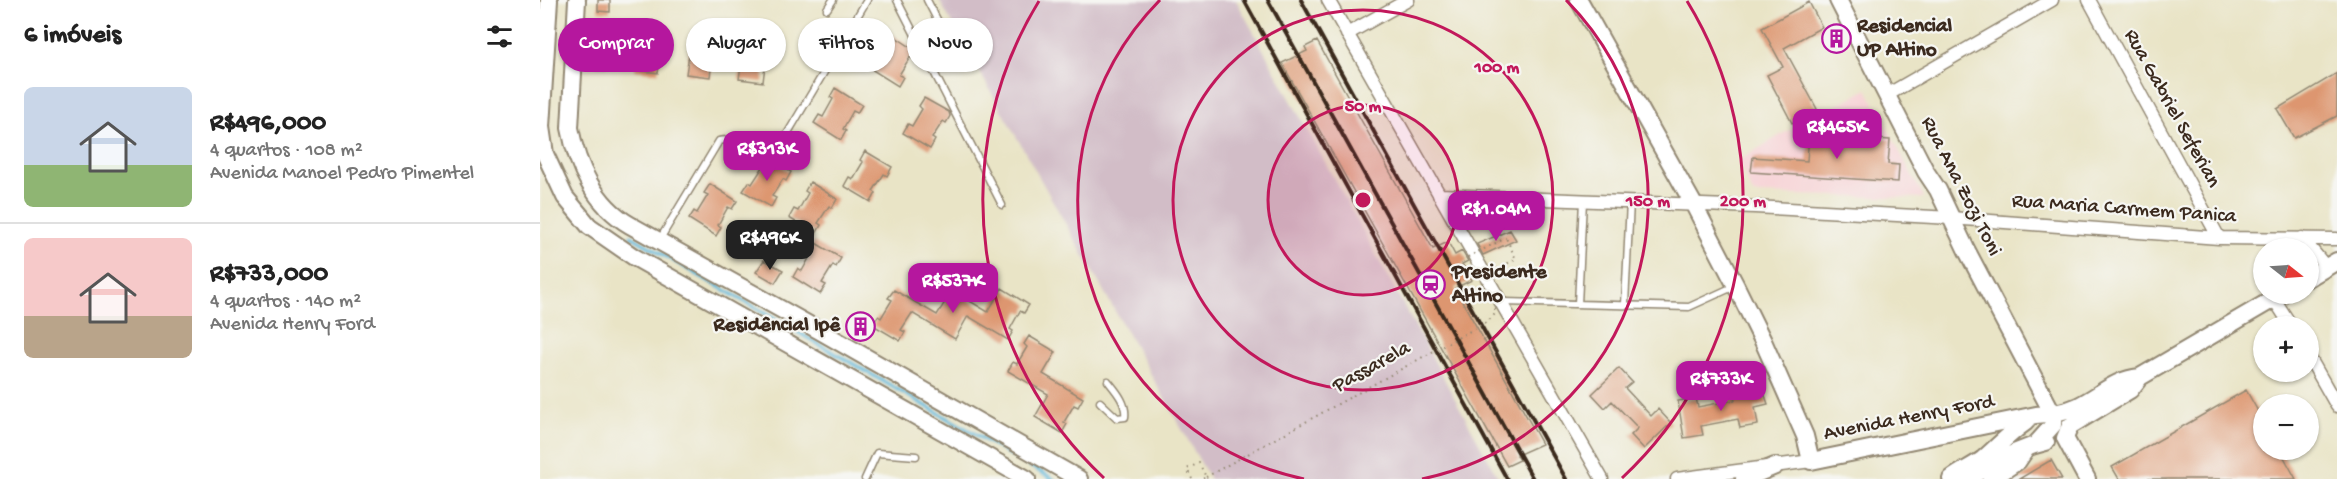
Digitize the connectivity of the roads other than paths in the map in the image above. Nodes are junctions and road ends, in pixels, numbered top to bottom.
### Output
1 (549, 0) edge
2 (577, 0) edge
3 (832, 0) edge
4 (867, 0) edge
5 (897, 0) edge
6 (927, 0) edge
7 (1328, 0) edge
8 (1408, 0) edge
9 (1578, 0) edge
10 (1838, 0) edge
11 (2052, 0) edge
12 (2089, 0) edge
13 (827, 9) dead end
14 (936, 18) edge
15 (1347, 34) junction
16 (1887, 95) junction
17 (542, 99) junction
18 (571, 116) junction
19 (543, 143) junction
20 (573, 146) junction
21 (1439, 195) junction
22 (1583, 201) junction
23 (1630, 202) junction
24 (1002, 205) dead end
25 (1694, 205) junction
26 (1951, 218) junction
27 (2219, 238) junction
28 (2253, 238) edge
29 (2319, 238) edge
30 (2337, 238) edge
31 (659, 241) junction
32 (2319, 253) edge
33 (2332, 264) edge
34 (2319, 272) edge
35 (1736, 286) junction
36 (1503, 302) junction
37 (1578, 304) junction
38 (1625, 304) junction
39 (2264, 304) edge
40 (2319, 374) edge
41 (2140, 377) junction
42 (1108, 381) dead end
43 (1100, 402) dead end
44 (2337, 406) edge
45 (2040, 416) junction
46 (2065, 438) junction
47 (2031, 446) junction
48 (916, 456) dead end
49 (1811, 460) junction
50 (1775, 466) junction
51 (866, 479) edge
52 (1027, 479) edge
53 (1079, 479) edge
54 (1602, 479) edge
55 (1677, 479) edge
56 (1744, 479) edge
57 (1952, 479) edge
58 (1965, 479) edge
59 (1991, 479) edge
60 (2087, 479) edge

1 - 17 main road
2 - 18 main road
3 - 13 lane
4 - 31 lane
5 - 24 lane
6 - 14 lane
7 - 15 street
8 - 15 street
9 - 25 main road
10 - 16 main road, Rua Ana Zozi Toni
11 - 16 street
12 - 27 street, Rua Gabriel Seferian
15 - 21 street
16 - 26 main road, Rua Ana Zozi Toni
17 - 18 main road
17 - 19 main road
18 - 20 main road
19 - 20 main road
19 - 52 main road
20 - 31 main road
21 - 22 street, Rua Maria Carmem Panica
21 - 36 street
22 - 23 street, Rua Maria Carmem Panica
22 - 37 lane
23 - 25 street, Rua Maria Carmem Panica
23 - 38 lane
25 - 26 street, Rua Maria Carmem Panica
25 - 35 main road
26 - 27 street, Rua Maria Carmem Panica
26 - 45 main road, Rua Ana Zozi Toni
27 - 28 street, Rua Maria Carmem Panica
29 - 30 street, Rua Maria Carmem Panica
31 - 53 main road
32 - 33 street
33 - 34 main road
35 - 38 lane
35 - 49 main road
36 - 37 lane
36 - 54 street
37 - 38 lane
39 - 41 main road, Avenida Henry Ford
40 - 44 street
41 - 45 main road, Avenida Henry Ford
41 - 46 main road, Avenida Henry Ford
42 - 43 lane
45 - 47 main road
45 - 49 main road, Avenida Henry Ford
45 - 57 main road
46 - 47 main road
46 - 60 main road
47 - 58 main road
47 - 59 main road
48 - 51 lane
49 - 50 street, Avenida Henry Ford
50 - 55 street, Avenida Henry Ford
50 - 56 main road

